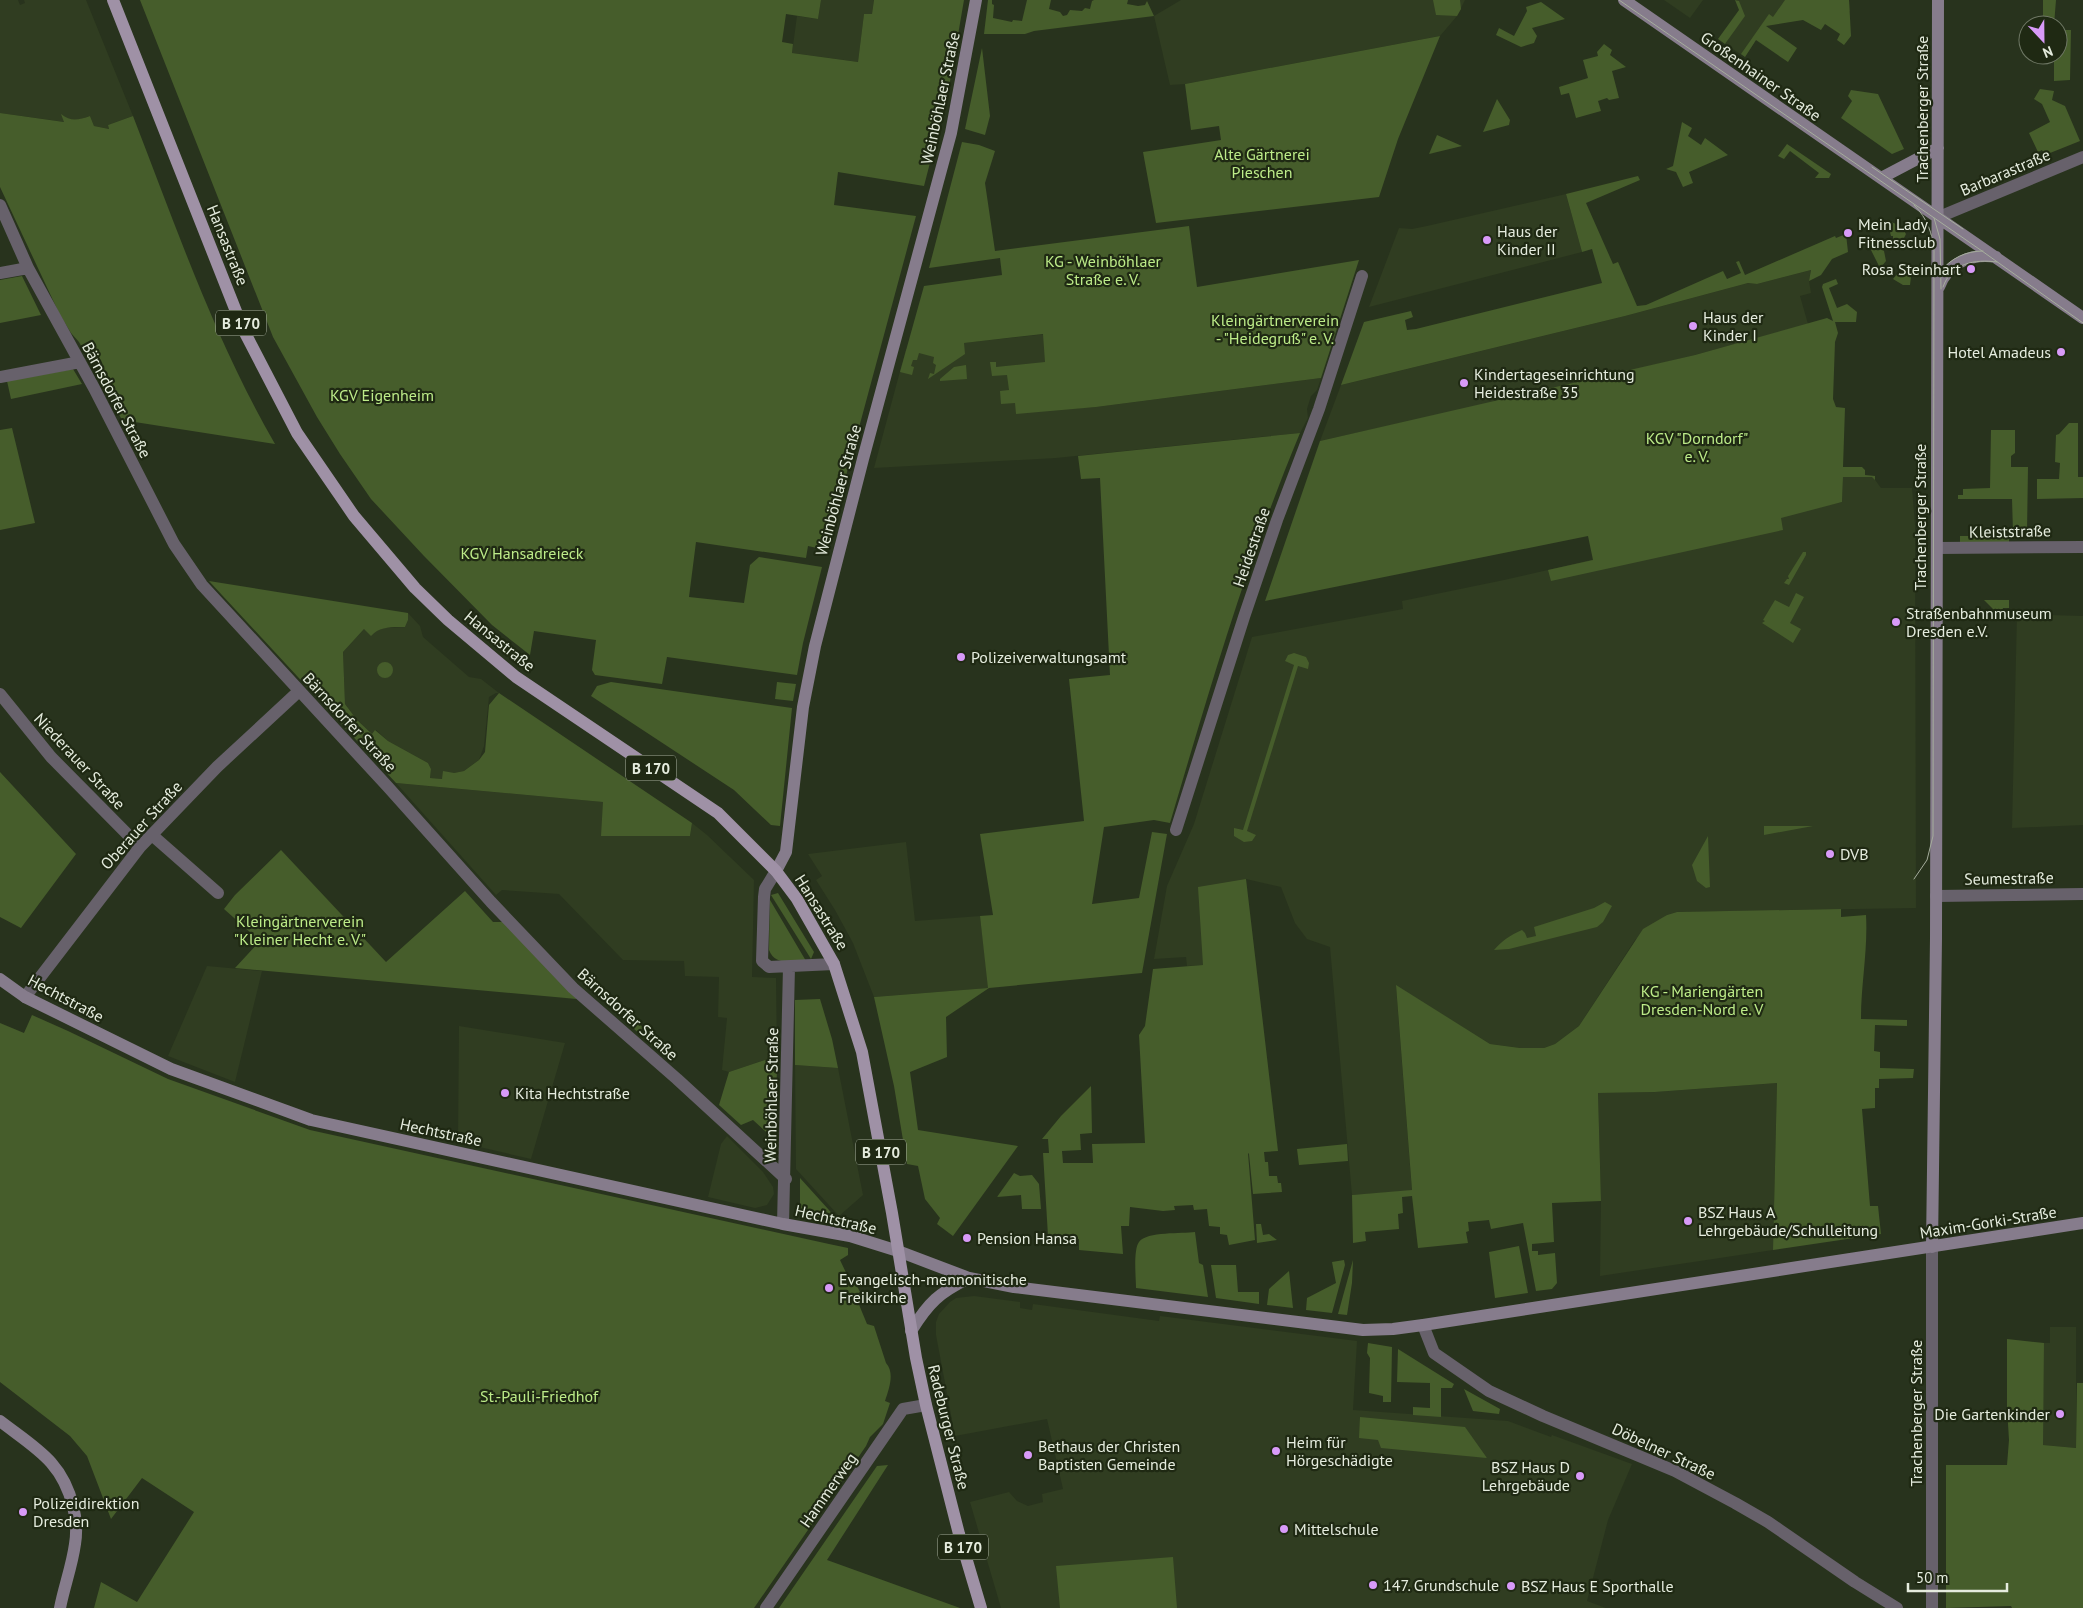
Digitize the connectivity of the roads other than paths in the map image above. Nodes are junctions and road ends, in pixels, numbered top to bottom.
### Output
1 (113, 0) edge
2 (976, 0) edge
3 (1624, 0) edge
4 (1938, 0) edge
5 (1938, 148) junction
6 (2083, 157) edge
7 (1881, 178) junction
8 (0, 205) edge
9 (1939, 217) junction
10 (1996, 257) junction
11 (28, 268) junction
12 (0, 273) edge
13 (1362, 276) dead end
14 (1938, 289) junction
15 (2083, 318) edge
16 (80, 362) junction
17 (0, 377) edge
18 (2083, 547) edge
19 (1937, 548) junction
20 (299, 691) junction
21 (0, 694) edge
22 (1176, 830) dead end
23 (152, 835) junction
24 (140, 847) junction
25 (776, 871) junction
26 (218, 893) dead end
27 (2083, 894) edge
28 (1936, 896) junction
29 (834, 964) junction
30 (789, 967) junction
31 (0, 979) edge
32 (25, 997) junction
33 (786, 1179) junction
34 (783, 1224) junction
35 (2083, 1224) edge
36 (1932, 1247) junction
37 (898, 1251) junction
38 (969, 1278) junction
39 (1423, 1325) junction
40 (911, 1331) junction
41 (926, 1405) junction
42 (0, 1421) edge
43 (60, 1608) edge
44 (766, 1608) edge
45 (981, 1608) edge
46 (1898, 1608) edge
47 (1932, 1608) edge

1 - 25 main road, Hansastraße / B 170
2 - 25 street, Weinböhlaer Straße
3 - 7 street, Großenhainer Straße
4 - 5 street, Trachenberger Straße
5 - 7 street
5 - 9 street, Trachenberger Straße
6 - 9 street, Barbarastraße
7 - 9 street, Großenhainer Straße
8 - 11 street, Bärnsdorfer Straße
9 - 10 street, Großenhainer Straße
9 - 14 street, Trachenberger Straße
10 - 14 street
10 - 15 street
11 - 12 street
11 - 16 street, Bärnsdorfer Straße
13 - 22 street, Heidestraße
14 - 19 street, Trachenberger Straße
16 - 17 street
16 - 20 street, Bärnsdorfer Straße
18 - 19 street, Kleiststraße
19 - 28 street, Trachenberger Straße
20 - 23 street, Oberauer Straße
20 - 33 street, Bärnsdorfer Straße
21 - 24 street, Niederauer Straße
23 - 24 street, Oberauer Straße
23 - 26 street
24 - 32 street, Oberauer Straße
25 - 29 main road, Hansastraße / B 170
25 - 30 street, Weinböhlaer Straße
27 - 28 street, Seumestraße
28 - 36 street, Trachenberger Straße
29 - 30 street, Weinböhlaer Straße
29 - 37 main road, Hansastraße / B 170
30 - 33 street, Weinböhlaer Straße
31 - 32 street, Hechtstraße
32 - 34 street, Hechtstraße
33 - 34 street, Weinböhlaer Straße
34 - 37 street, Hechtstraße
35 - 36 street, Maxim-Gorki-Straße
36 - 39 street, Maxim-Gorki-Straße
36 - 47 street, Trachenberger Straße
37 - 38 street
37 - 40 main road, Radeburger Straße / B 170
38 - 39 street, Maxim-Gorki-Straße
38 - 40 street
39 - 46 street, Döbelner Straße
40 - 41 main road, Radeburger Straße / B 170
41 - 44 street, Hammerweg
41 - 45 main road, Radeburger Straße / B 170
42 - 43 street

